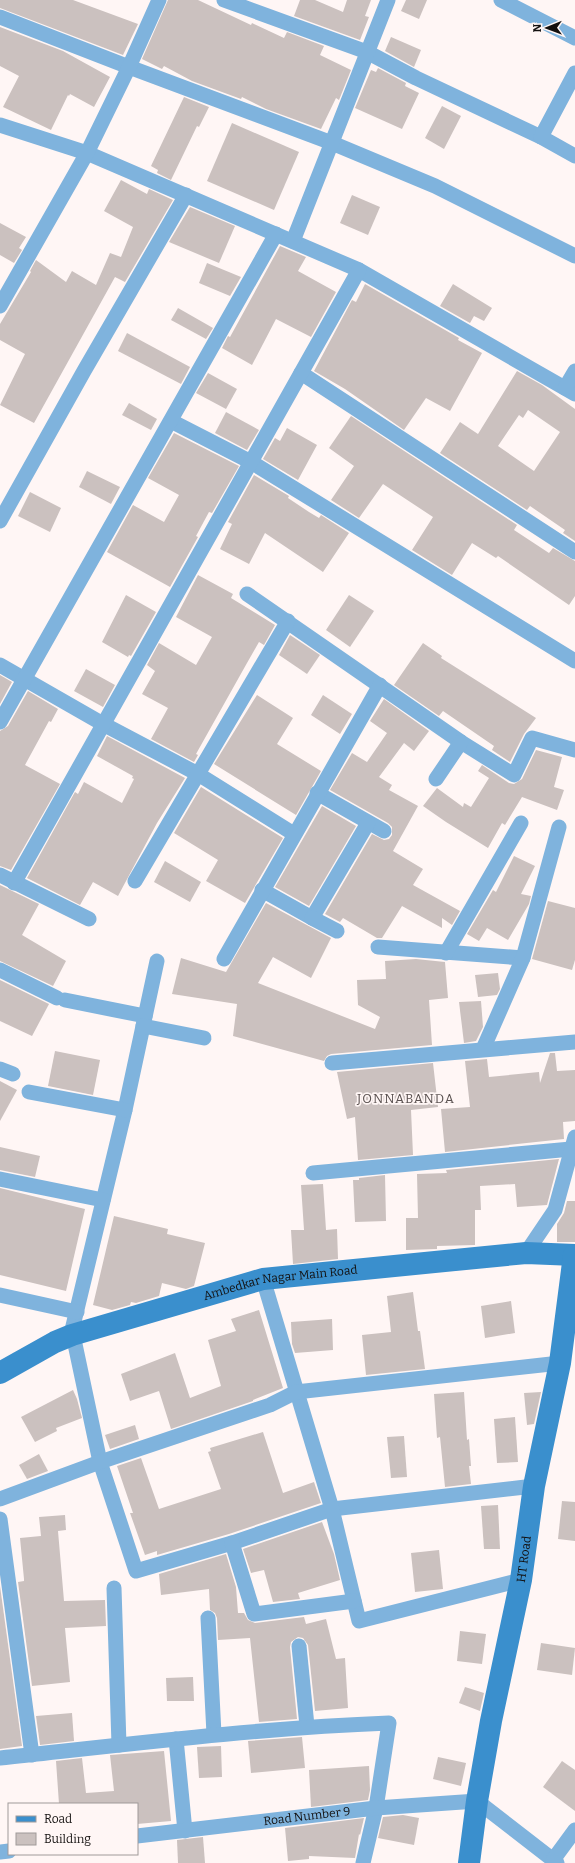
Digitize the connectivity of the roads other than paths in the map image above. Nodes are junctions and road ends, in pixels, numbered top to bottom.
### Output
1 (159, 0) edge
2 (224, 0) edge
3 (388, 0) edge
4 (501, 0) edge
5 (0, 17) edge
6 (575, 38) edge
7 (367, 52) junction
8 (129, 67) junction
9 (575, 73) edge
10 (0, 125) edge
11 (541, 136) junction
12 (332, 143) junction
13 (87, 153) junction
14 (575, 156) edge
15 (186, 195) junction
16 (276, 234) junction
17 (293, 241) junction
18 (575, 256) edge
19 (359, 270) junction
20 (0, 306) edge
21 (575, 371) edge
22 (301, 373) junction
23 (570, 391) edge
24 (171, 421) junction
25 (251, 462) junction
26 (0, 521) edge
27 (575, 552) edge
28 (247, 594) dead end
29 (288, 621) junction
30 (575, 661) edge
31 (0, 665) edge
32 (24, 679) junction
33 (380, 685) junction
34 (0, 722) edge
35 (103, 724) junction
36 (461, 742) junction
37 (575, 750) edge
38 (198, 774) junction
39 (436, 779) dead end
40 (317, 793) junction
41 (522, 822) dead end
42 (368, 823) junction
43 (559, 828) dead end
44 (384, 831) dead end
45 (294, 834) junction
46 (0, 875) edge
47 (135, 881) dead end
48 (14, 883) junction
49 (262, 890) junction
50 (312, 918) junction
51 (89, 919) dead end
52 (337, 931) dead end
53 (378, 947) dead end
54 (446, 953) junction
55 (523, 958) junction
56 (224, 959) dead end
57 (157, 961) dead end
58 (0, 970) edge
59 (144, 1021) junction
60 (204, 1038) dead end
61 (575, 1042) edge
62 (483, 1049) junction
63 (332, 1063) dead end
64 (29, 1092) dead end
65 (124, 1110) junction
66 (573, 1143) edge
67 (313, 1173) dead end
68 (0, 1179) edge
69 (103, 1200) junction
70 (526, 1253) junction
71 (575, 1255) edge
72 (263, 1280) junction
73 (0, 1295) edge
74 (77, 1312) junction
75 (72, 1335) junction
76 (560, 1363) junction
77 (0, 1373) edge
78 (296, 1392) junction
79 (100, 1462) junction
80 (534, 1486) junction
81 (0, 1499) edge
82 (332, 1508) junction
83 (0, 1519) edge
84 (232, 1543) junction
85 (521, 1580) junction
86 (114, 1588) dead end
87 (354, 1601) junction
88 (208, 1618) dead end
89 (299, 1646) dead end
90 (307, 1726) junction
91 (214, 1734) junction
92 (176, 1739) junction
93 (119, 1745) junction
94 (32, 1755) junction
95 (0, 1758) edge
96 (477, 1801) junction
97 (376, 1808) junction
98 (185, 1830) junction
99 (575, 1830) edge
100 (138, 1836) edge
101 (555, 1862) edge
102 (363, 1863) edge
103 (469, 1863) edge

1 - 8 street
2 - 7 street
3 - 7 street
4 - 6 street
5 - 8 street
7 - 11 street
7 - 12 street
8 - 12 street
8 - 13 street
9 - 11 street
10 - 13 street
11 - 14 street
12 - 17 street
12 - 18 street
13 - 15 street
13 - 20 street
15 - 16 street
15 - 26 street
16 - 17 street
16 - 24 street
17 - 19 street
19 - 22 street
19 - 23 street
21 - 23 street
22 - 25 street
22 - 27 street
24 - 25 street
24 - 32 street
25 - 30 street
25 - 35 street
28 - 29 street
29 - 33 street
29 - 38 street
31 - 32 street
32 - 34 street
32 - 35 street
33 - 36 street
33 - 40 street
35 - 38 street
35 - 48 street
36 - 37 street
36 - 39 street
38 - 45 street
38 - 47 street
40 - 42 street
40 - 45 street
41 - 54 street
42 - 44 street
42 - 50 street
43 - 55 street
45 - 49 street
46 - 48 street
48 - 51 street
49 - 50 street
49 - 56 street
50 - 52 street
53 - 54 street
54 - 55 street
55 - 62 street
57 - 59 street
58 - 59 street
59 - 60 street
59 - 65 street
61 - 62 street
62 - 63 street
64 - 65 street
65 - 69 street
66 - 67 street
66 - 70 street
68 - 69 street
69 - 74 street
70 - 71 street, Ambedkar Nagar Main Road
70 - 72 street, Ambedkar Nagar Main Road
71 - 76 street, HT Road
72 - 75 street, Ambedkar Nagar Main Road
72 - 78 street
73 - 74 street
74 - 75 street
75 - 77 street, Ambedkar Nagar Main Road
75 - 79 street
76 - 78 street
76 - 80 street, HT Road
78 - 79 street
78 - 82 street
79 - 81 street
79 - 84 street
80 - 82 street
80 - 85 street, HT Road
82 - 84 street
82 - 87 street
83 - 94 street
84 - 87 street
85 - 87 street
85 - 96 street, HT Road
86 - 93 street
88 - 91 street
89 - 90 street
90 - 91 street
90 - 97 street
91 - 92 street
92 - 93 street
92 - 98 street
93 - 94 street
94 - 95 street
96 - 97 street, Road Number 9
96 - 101 street
96 - 103 street, HT Road
97 - 98 street, Road Number 9
97 - 102 street
98 - 100 street, Road Number 9
99 - 101 street

